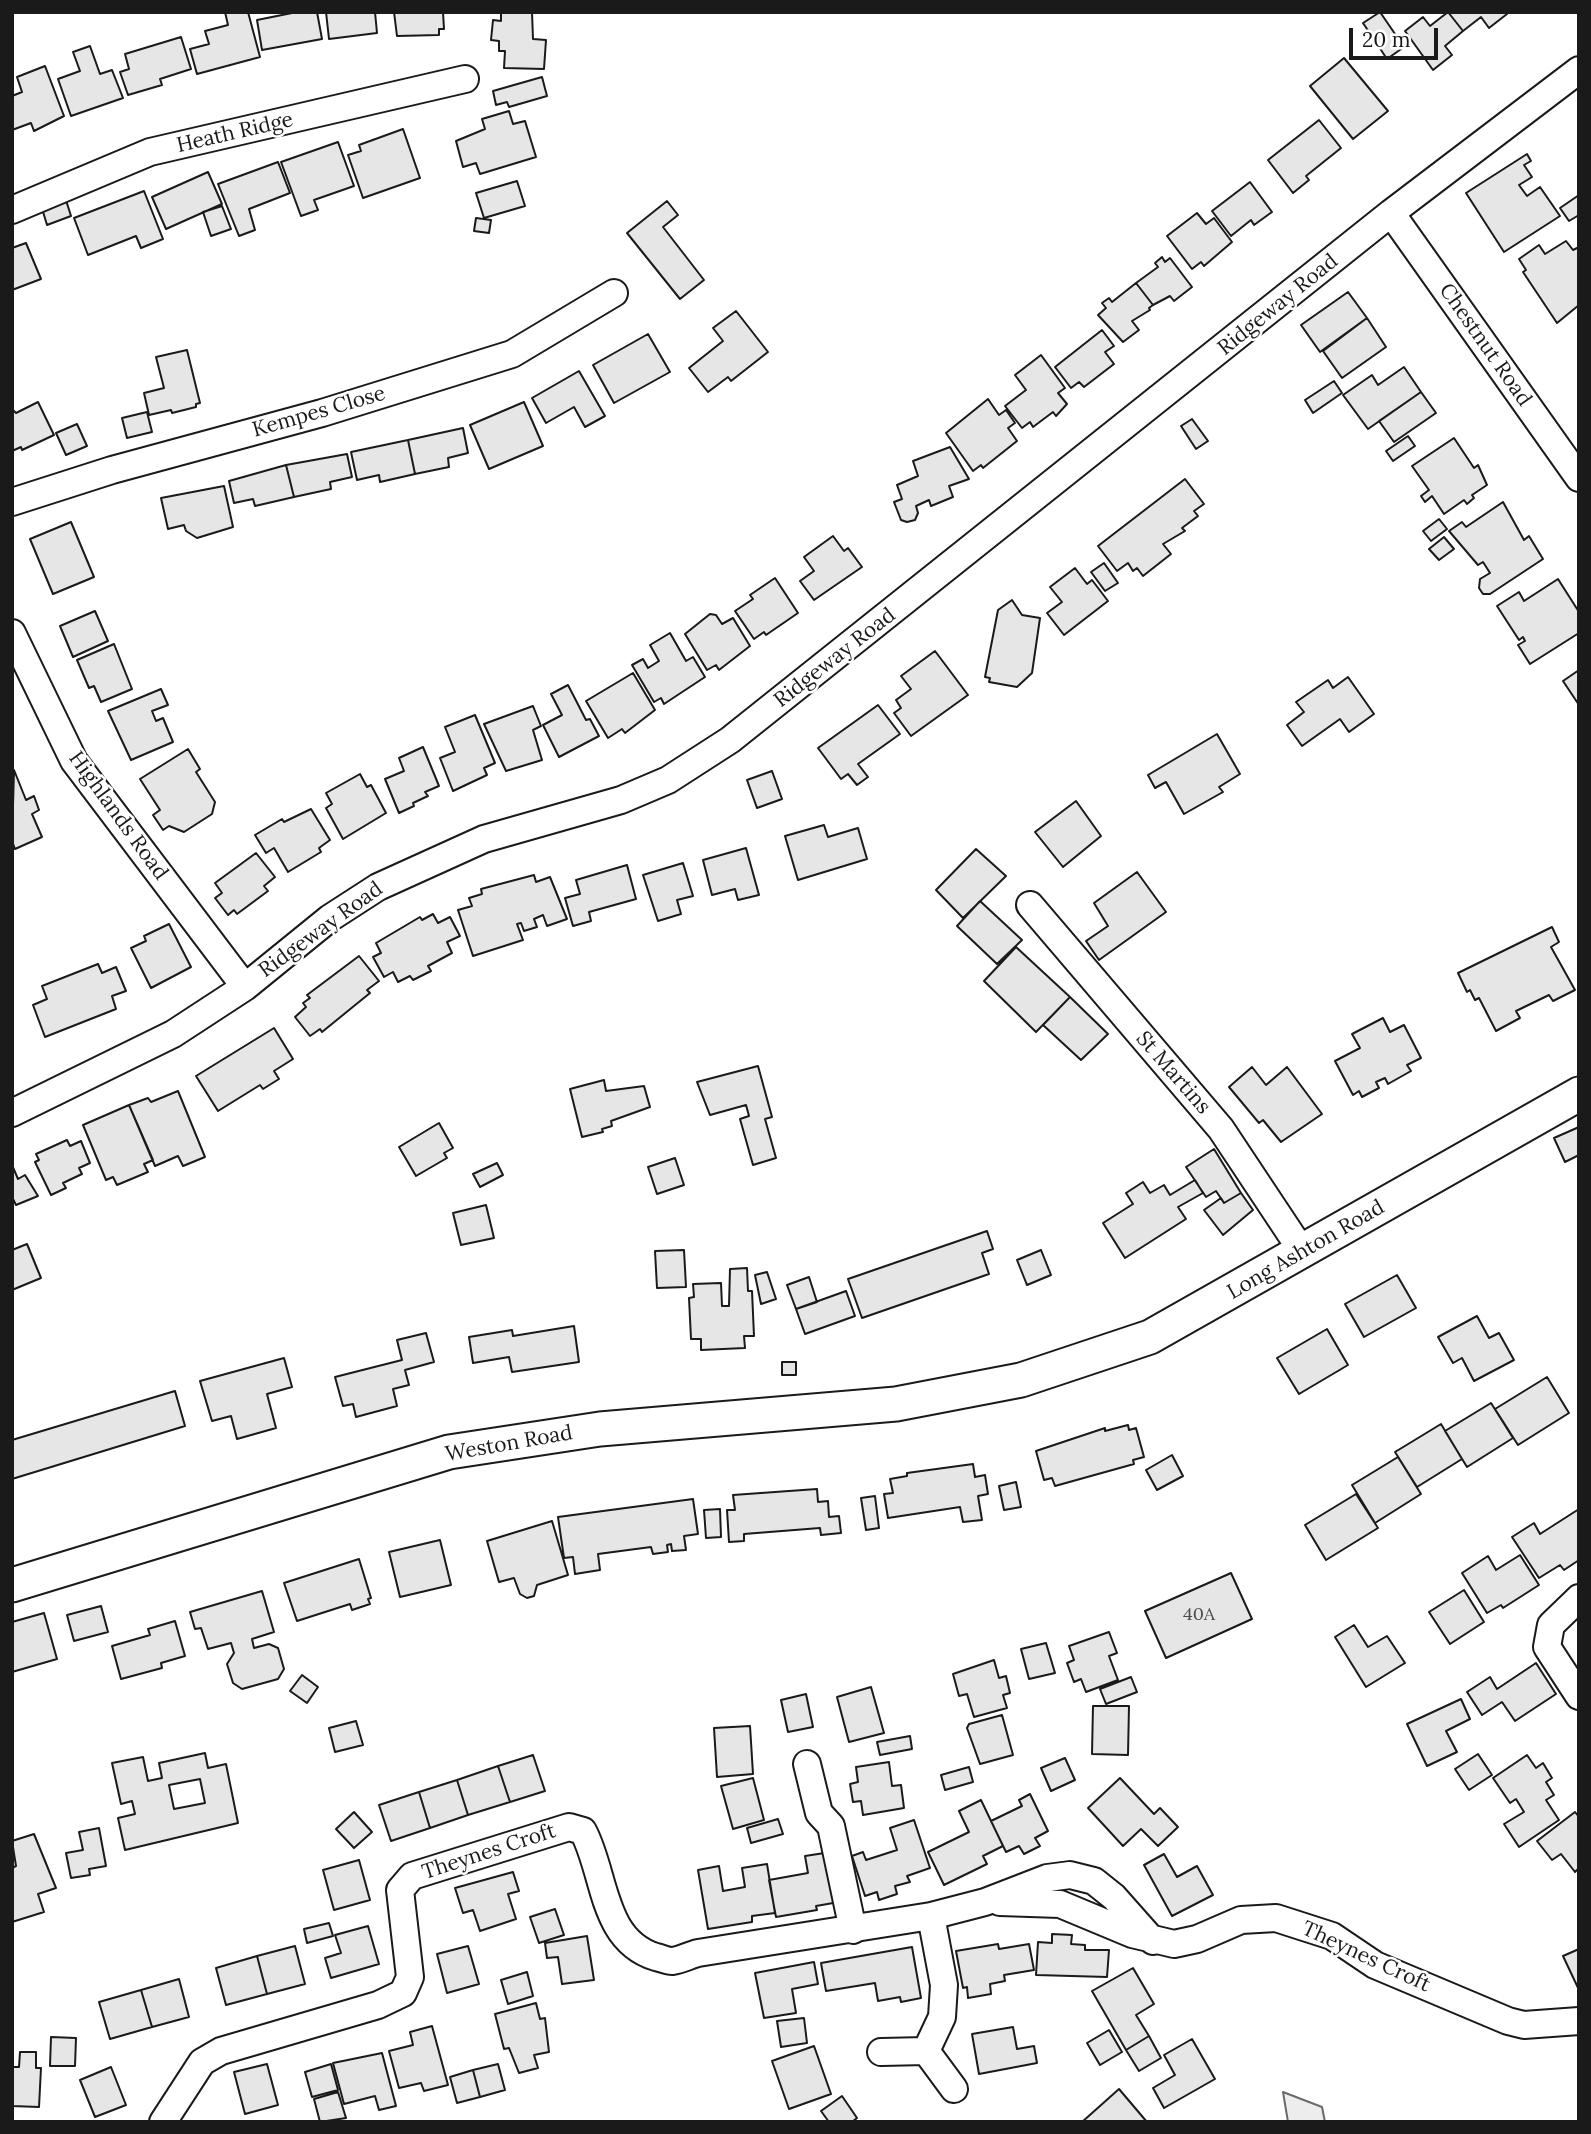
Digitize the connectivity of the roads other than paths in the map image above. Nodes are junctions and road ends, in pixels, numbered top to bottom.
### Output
1 (1579, 70) edge
2 (465, 79) dead end
3 (12, 210) edge
4 (1391, 213) junction
5 (614, 293) dead end
6 (1579, 478) edge
7 (12, 502) edge
8 (12, 633) edge
9 (1030, 905) dead end
10 (244, 987) junction
11 (1579, 1094) edge
12 (12, 1113) edge
13 (1302, 1251) junction
14 (1021, 1380) joint
15 (12, 1586) edge
16 (1579, 1598) edge
17 (1579, 1696) edge
18 (807, 1764) dead end
19 (931, 1916) junction
20 (853, 1930) junction
21 (1579, 2021) edge
22 (926, 2051) junction
23 (881, 2052) dead end
24 (954, 2089) dead end
25 (163, 2122) edge

1 - 4 street, Ridgeway Road
2 - 3 street, Heath Ridge
4 - 6 street, Chestnut Road
4 - 10 street, Ridgeway Road
5 - 7 street, Kempes Close
8 - 10 street, Highlands Road
9 - 13 street, St Martins
10 - 12 street, Ridgeway Road
11 - 13 street, Long Ashton Road
13 - 14 street, Long Ashton Road
14 - 15 street, Weston Road
16 - 17 street
18 - 20 street
19 - 20 street, Theynes Croft
19 - 21 street, Theynes Croft
19 - 22 street
20 - 25 street, Theynes Croft
22 - 23 street
22 - 24 street

